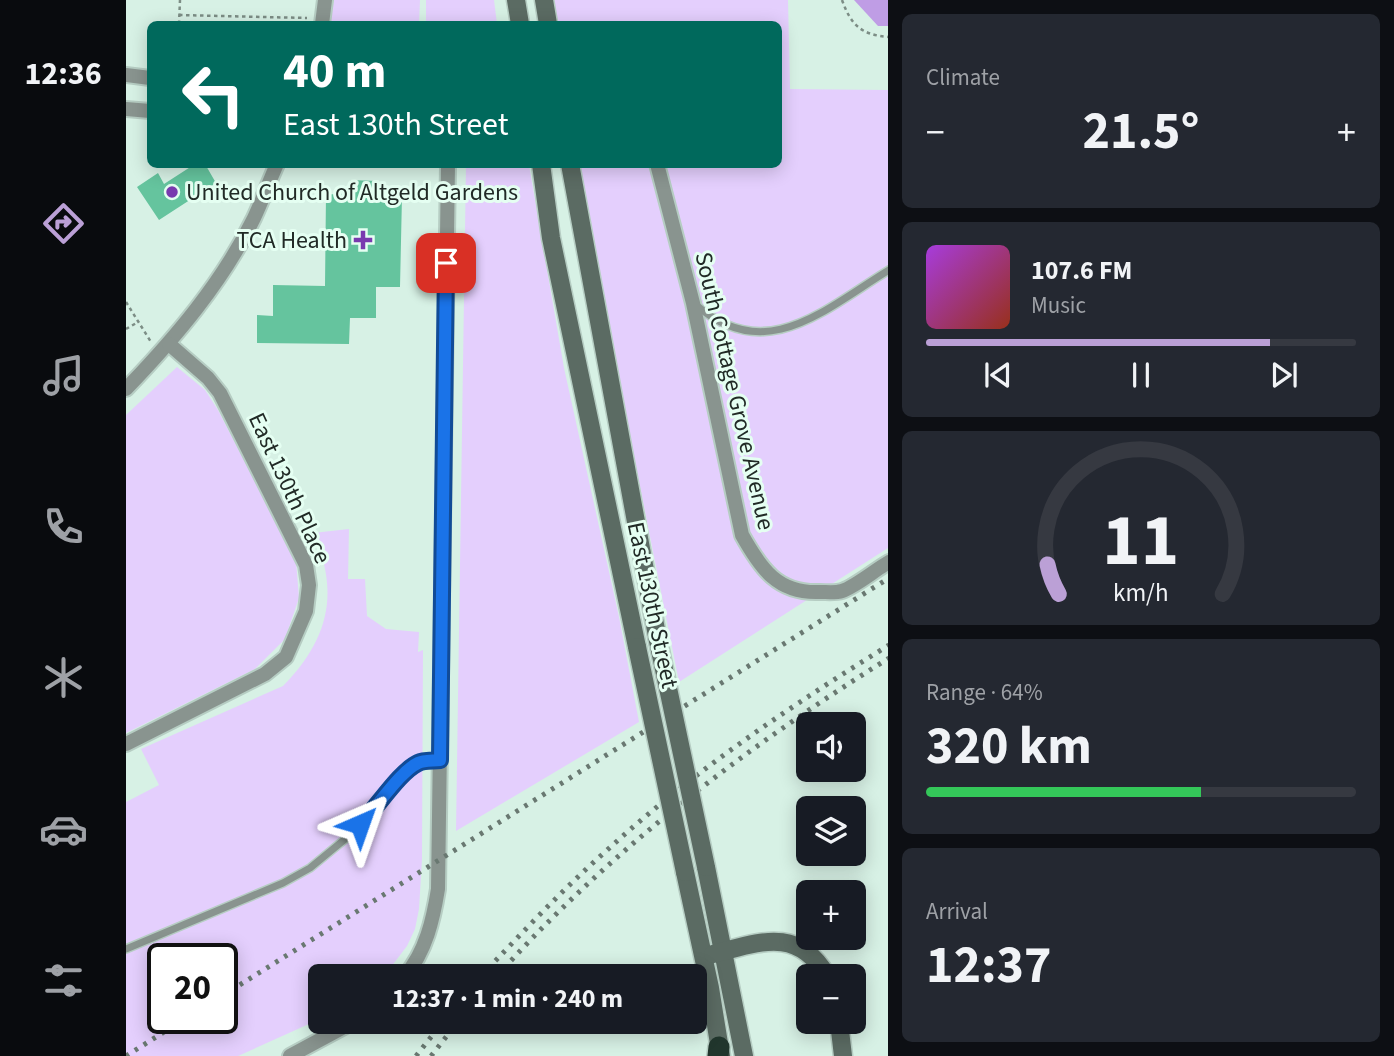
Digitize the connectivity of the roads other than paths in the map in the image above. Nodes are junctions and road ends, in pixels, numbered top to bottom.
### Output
1 (325, 0) edge
2 (516, 0) edge
3 (544, 0) edge
4 (318, 21) edge
5 (520, 21) edge
6 (548, 21) edge
7 (126, 75) edge
8 (147, 78) edge
9 (126, 109) edge
10 (147, 111) edge
11 (275, 168) edge
12 (448, 168) edge
13 (542, 168) edge
14 (571, 168) edge
15 (658, 168) edge
16 (888, 270) edge
17 (693, 303) junction
18 (169, 344) junction
19 (126, 389) edge
20 (888, 562) edge
21 (126, 744) edge
22 (440, 760) junction
23 (126, 949) edge
24 (723, 951) junction
25 (702, 956) junction
26 (413, 964) edge
27 (817, 964) edge
28 (331, 1034) edge
29 (840, 1034) edge
30 (719, 1053) edge
31 (290, 1056) edge
32 (744, 1056) edge
33 (843, 1056) edge

1 - 4 street
2 - 5 main road
3 - 6 main road
7 - 8 street
9 - 10 street
11 - 18 street
12 - 22 street
13 - 25 main road, East 130th Street, bridge
14 - 24 main road, East 130th Street, bridge
15 - 17 street, South Cottage Grove Avenue
16 - 17 lane
17 - 20 street, South Cottage Grove Avenue
18 - 19 street
18 - 21 street, East 130th Place
22 - 23 lane
22 - 26 street
24 - 25 main road
24 - 27 main road
24 - 32 main road, East 130th Street
25 - 30 main road, East 130th Street
28 - 31 street
29 - 33 main road

